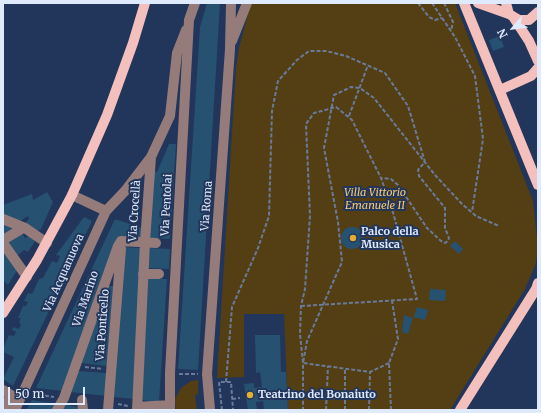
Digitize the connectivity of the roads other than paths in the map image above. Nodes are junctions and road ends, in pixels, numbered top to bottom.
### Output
1 (145, 3) edge
2 (195, 3) edge
3 (230, 3) edge
4 (247, 3) edge
5 (464, 3) edge
6 (478, 3) edge
7 (506, 3) edge
8 (538, 12) edge
9 (512, 16) junction
10 (189, 20) junction
11 (230, 49) junction
12 (538, 61) edge
13 (538, 68) edge
14 (500, 90) junction
15 (151, 157) junction
16 (538, 185) edge
17 (72, 195) junction
18 (106, 211) junction
19 (3, 219) edge
20 (23, 228) junction
21 (3, 240) edge
22 (121, 241) junction
23 (145, 242) junction
24 (3, 243) edge
25 (47, 243) junction
26 (156, 243) dead end
27 (144, 274) junction
28 (159, 274) dead end
29 (27, 276) junction
30 (538, 283) edge
31 (3, 313) edge
32 (3, 390) edge
33 (137, 408) edge
34 (170, 408) edge
35 (4, 410) edge
36 (15, 410) edge
37 (57, 410) edge
38 (108, 410) edge
39 (210, 410) edge
40 (460, 410) edge

1 - 17 main road
2 - 10 street, Via Pentolai
3 - 11 street, Via Roma
4 - 11 street
5 - 14 main road
6 - 9 main road
7 - 9 main road
8 - 9 main road
9 - 12 main road
10 - 15 street, Via Crocellà
10 - 34 street, Via Pentolai
11 - 39 street, Via Roma
13 - 14 main road
14 - 16 main road
15 - 18 street, Via Acquanuova
15 - 23 street, Via Crocellà
17 - 18 street
17 - 25 main road
18 - 36 street, Via Acquanuova
19 - 20 street
20 - 21 street
20 - 25 street
22 - 23 street
22 - 37 street, Via Marino
22 - 38 street, Via Ponticello
23 - 26 street
23 - 27 street, Via Crocellà
24 - 29 street
25 - 29 main road
27 - 28 street
27 - 33 street, Via Crocellà
29 - 31 main road
30 - 40 main road
32 - 35 street
33 - 34 street

